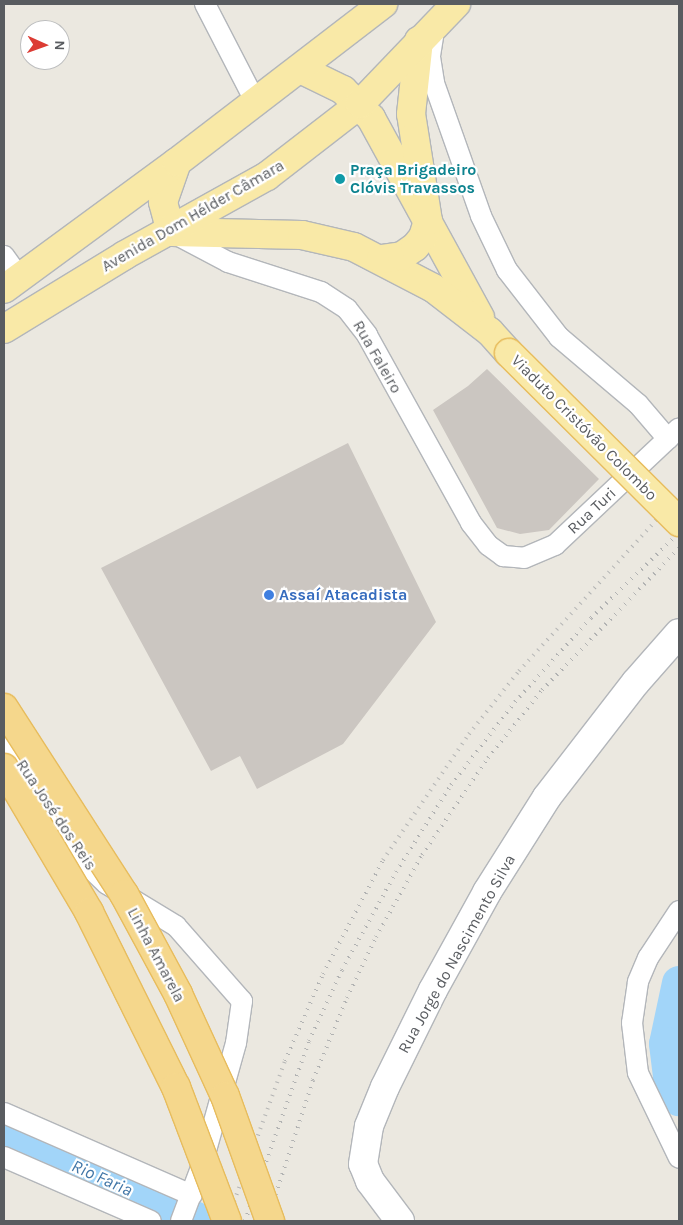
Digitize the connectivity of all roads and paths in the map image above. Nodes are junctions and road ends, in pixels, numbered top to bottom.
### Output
1 (205, 4) edge
2 (384, 4) edge
3 (456, 4) edge
4 (427, 31) junction
5 (300, 69) junction
6 (255, 101) junction
7 (360, 104) junction
8 (177, 162) junction
9 (428, 222) junction
10 (171, 232) junction
11 (381, 259) junction
12 (9, 274) edge
13 (4, 329) edge
14 (490, 332) junction
15 (674, 433) edge
16 (679, 522) edge
17 (516, 559) joint
18 (677, 637) edge
19 (4, 708) edge
20 (4, 737) edge
21 (4, 768) edge
22 (679, 911) edge
23 (4, 1113) edge
24 (4, 1157) edge
25 (679, 1158) edge
26 (187, 1208) edge
27 (151, 1221) edge
28 (227, 1221) edge
29 (270, 1221) edge
30 (400, 1221) edge

1 - 6 street
2 - 5 main road
3 - 4 main road, Avenida Dom Hélder Câmara
4 - 7 main road, Avenida Dom Hélder Câmara
4 - 9 main road
4 - 15 street
5 - 6 main road
5 - 7 main road
6 - 8 main road
7 - 9 main road
7 - 10 main road, Avenida Dom Hélder Câmara
8 - 10 main road
8 - 12 main road
9 - 11 main road
9 - 14 main road
10 - 11 main road
10 - 13 main road, Avenida Dom Hélder Câmara
10 - 17 street, Rua Faleiro
11 - 14 main road
14 - 16 main road, Viaduto Cristóvão Colombo, bridge
15 - 17 street, Rua Turi
18 - 30 street, Rua Jorge do Nascimento Silva
19 - 29 highway, Linha Amarela, bridge
20 - 26 street, Rua José dos Reis
21 - 28 highway, bridge
22 - 25 street
23 - 26 street
24 - 27 street

